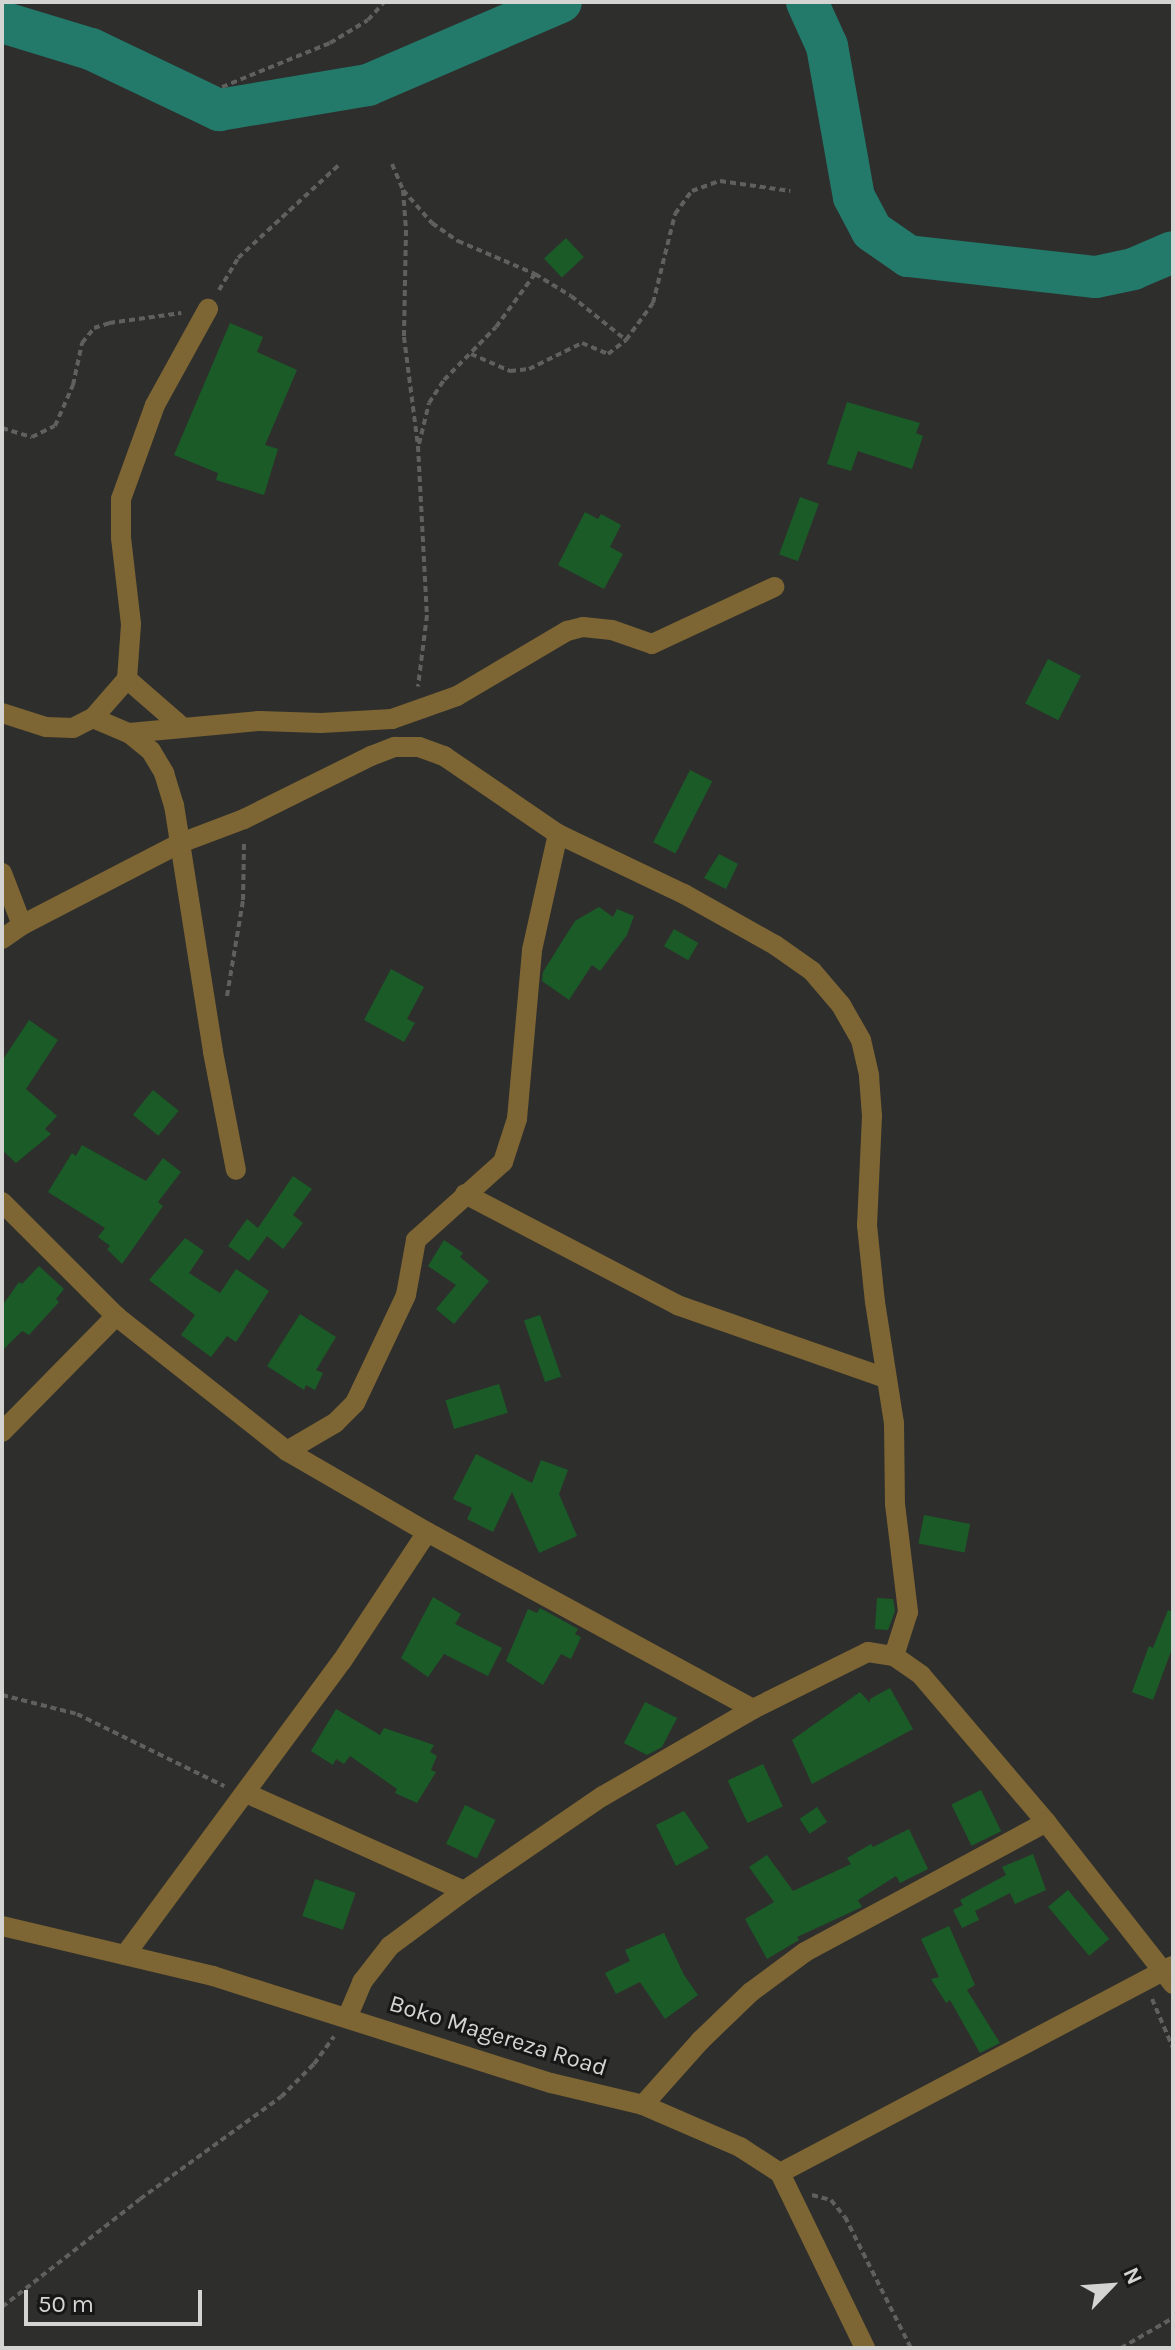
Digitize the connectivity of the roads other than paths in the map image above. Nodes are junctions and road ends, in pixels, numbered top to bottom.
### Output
1 (208, 309) road end
2 (774, 587) dead end
3 (127, 679) junction
4 (2, 713) edge
5 (93, 718) junction
6 (181, 726) junction
7 (129, 733) junction
8 (558, 834) junction
9 (178, 844) junction
10 (2, 873) edge
11 (22, 925) junction
12 (2, 939) edge
13 (236, 1170) dead end
14 (465, 1194) junction
15 (2, 1202) edge
16 (116, 1316) junction
17 (886, 1378) junction
18 (2, 1432) edge
19 (287, 1451) junction
20 (427, 1532) junction
21 (894, 1656) junction
22 (753, 1709) junction
23 (246, 1793) junction
24 (1046, 1822) junction
25 (464, 1891) junction
26 (2, 1926) edge
27 (125, 1955) junction
28 (1170, 1973) edge
29 (347, 2018) junction
30 (643, 2105) junction
31 (780, 2173) junction
32 (865, 2348) edge

1 - 3 street
2 - 6 street
3 - 5 street
3 - 6 street
4 - 5 street
5 - 7 street
6 - 7 street
7 - 9 street
8 - 9 street
8 - 14 street
8 - 17 street
9 - 11 street
9 - 13 street
10 - 11 street
11 - 12 street
14 - 17 street
14 - 19 street
15 - 16 street
16 - 18 street
16 - 19 street
17 - 21 street
19 - 20 street
20 - 22 street
20 - 23 street
21 - 22 street
21 - 24 street
22 - 25 street
23 - 25 street
23 - 27 street
24 - 28 street
24 - 30 street
25 - 29 street
26 - 27 street, Boko Magereza Road
27 - 29 street, Boko Magereza Road
28 - 31 street
29 - 30 street, Boko Magereza Road
30 - 31 street, Boko Magereza Road
31 - 32 street, Boko Magereza Road

